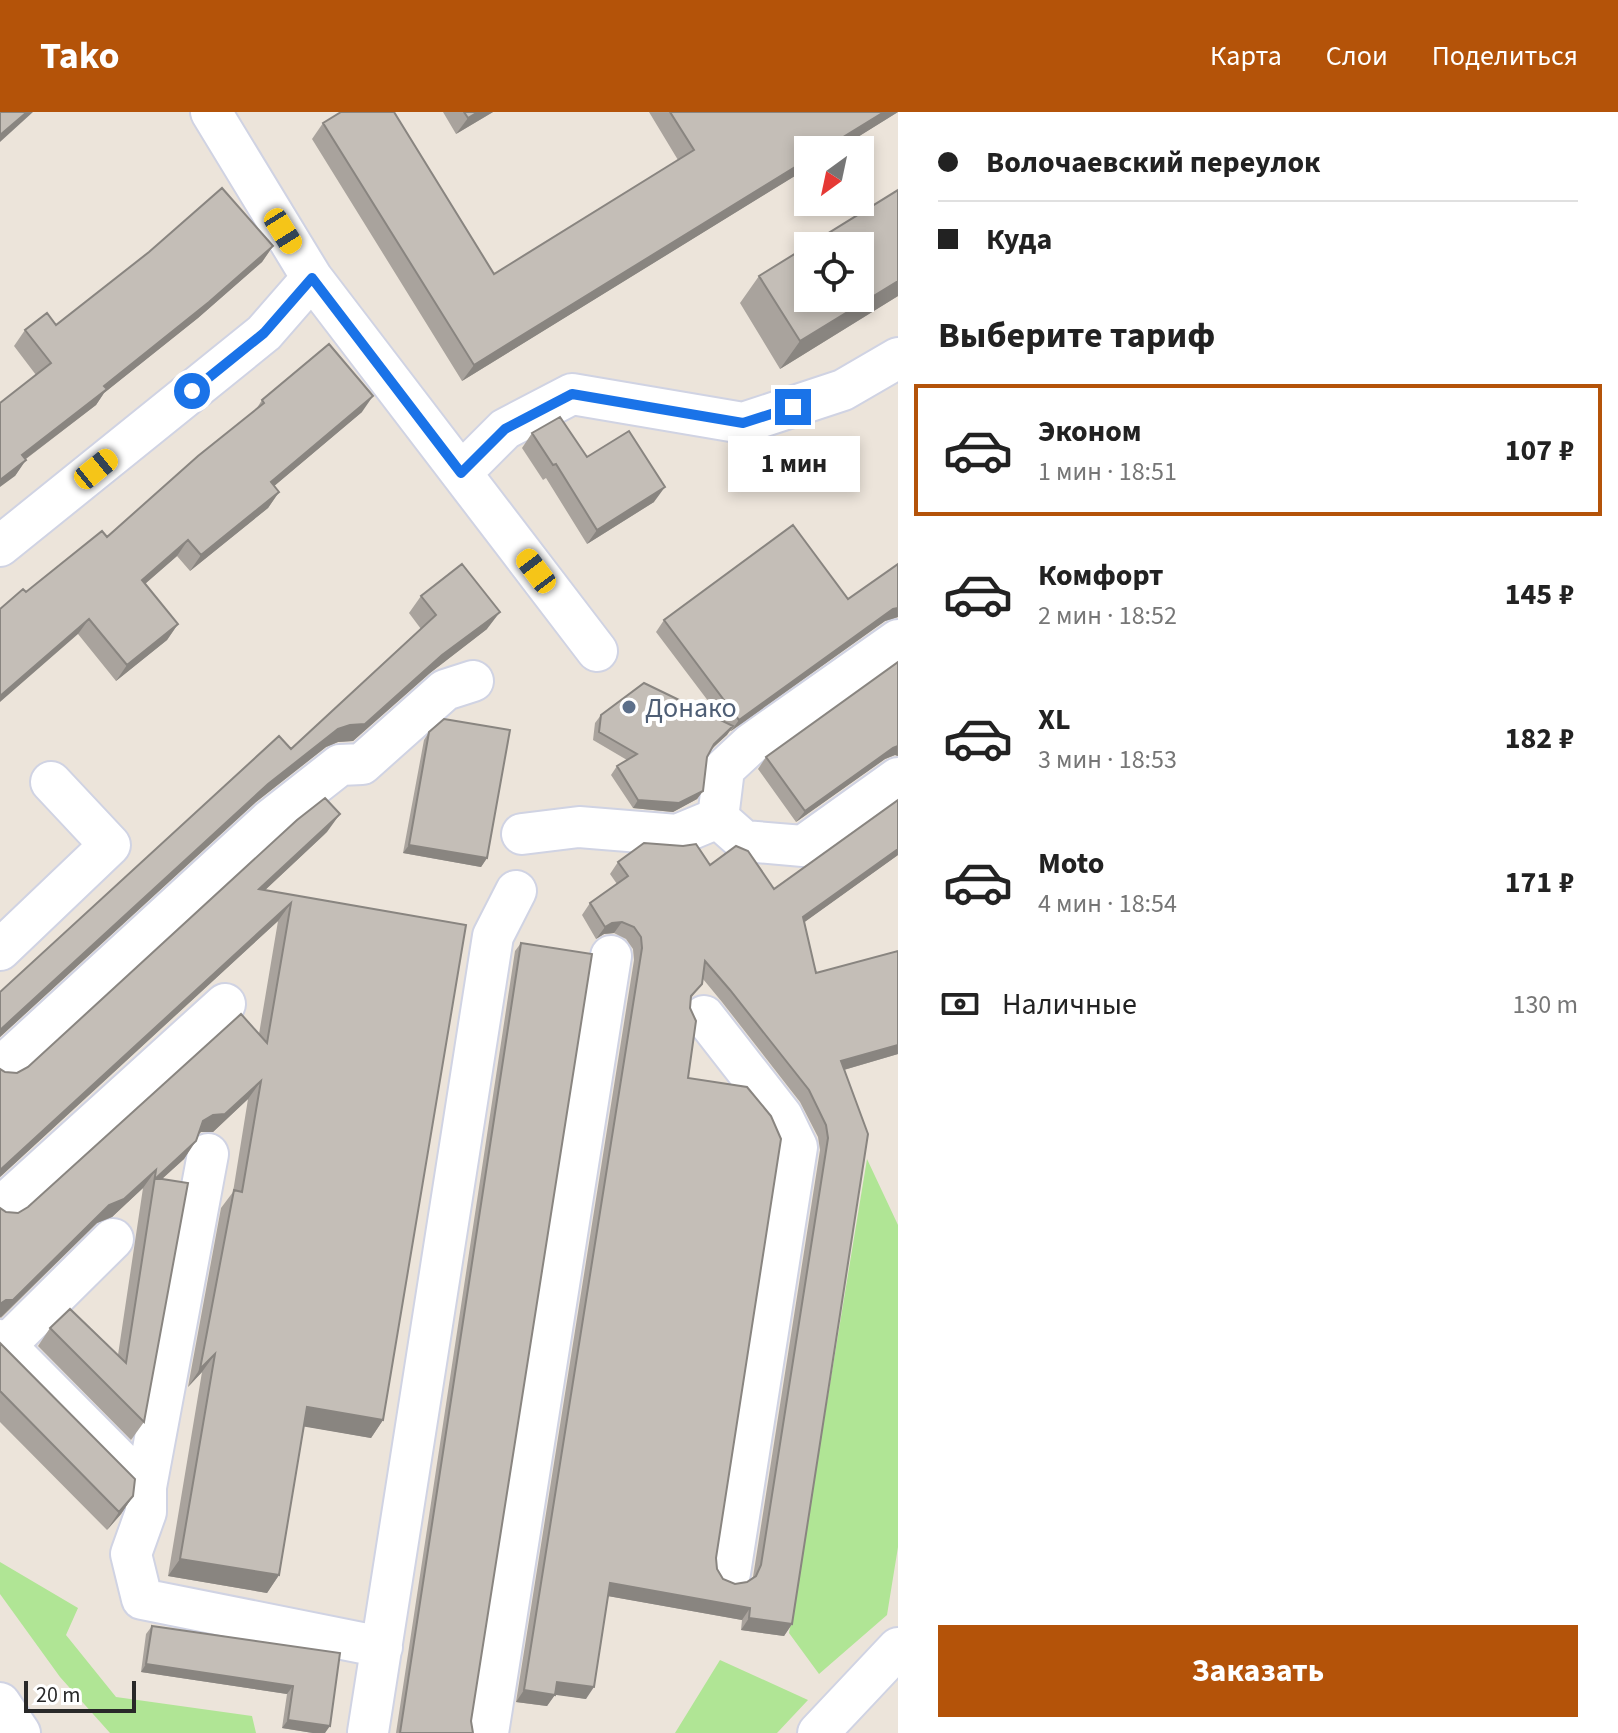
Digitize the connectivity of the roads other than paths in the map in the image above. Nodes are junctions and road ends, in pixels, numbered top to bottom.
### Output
1 (211, 112) edge
2 (312, 278) junction
3 (898, 358) edge
4 (461, 473) junction
5 (0, 546) edge
6 (898, 640) edge
7 (597, 651) dead end
8 (473, 681) dead end
9 (898, 778) edge
10 (51, 782) dead end
11 (718, 818) junction
12 (522, 834) dead end
13 (516, 891) dead end
14 (0, 950) edge
15 (611, 956) dead end
16 (225, 1004) dead end
17 (704, 1016) dead end
18 (0, 1068) edge
19 (208, 1154) dead end
20 (0, 1208) edge
21 (113, 1239) dead end
22 (3, 1343) edge
23 (146, 1487) junction
24 (730, 1573) dead end
25 (382, 1647) junction
26 (898, 1648) edge
27 (0, 1703) edge
28 (368, 1732) edge
29 (20, 1733) edge
30 (488, 1733) edge
31 (818, 1733) edge

1 - 2 street
2 - 4 street
2 - 5 street
3 - 4 street
4 - 7 street
6 - 11 street
8 - 18 street
9 - 11 street
10 - 14 street
11 - 12 street
13 - 25 street
15 - 30 street
16 - 20 street
17 - 24 street
19 - 23 street
21 - 22 street
22 - 23 street
23 - 25 street
25 - 28 street
26 - 31 street
27 - 29 street

